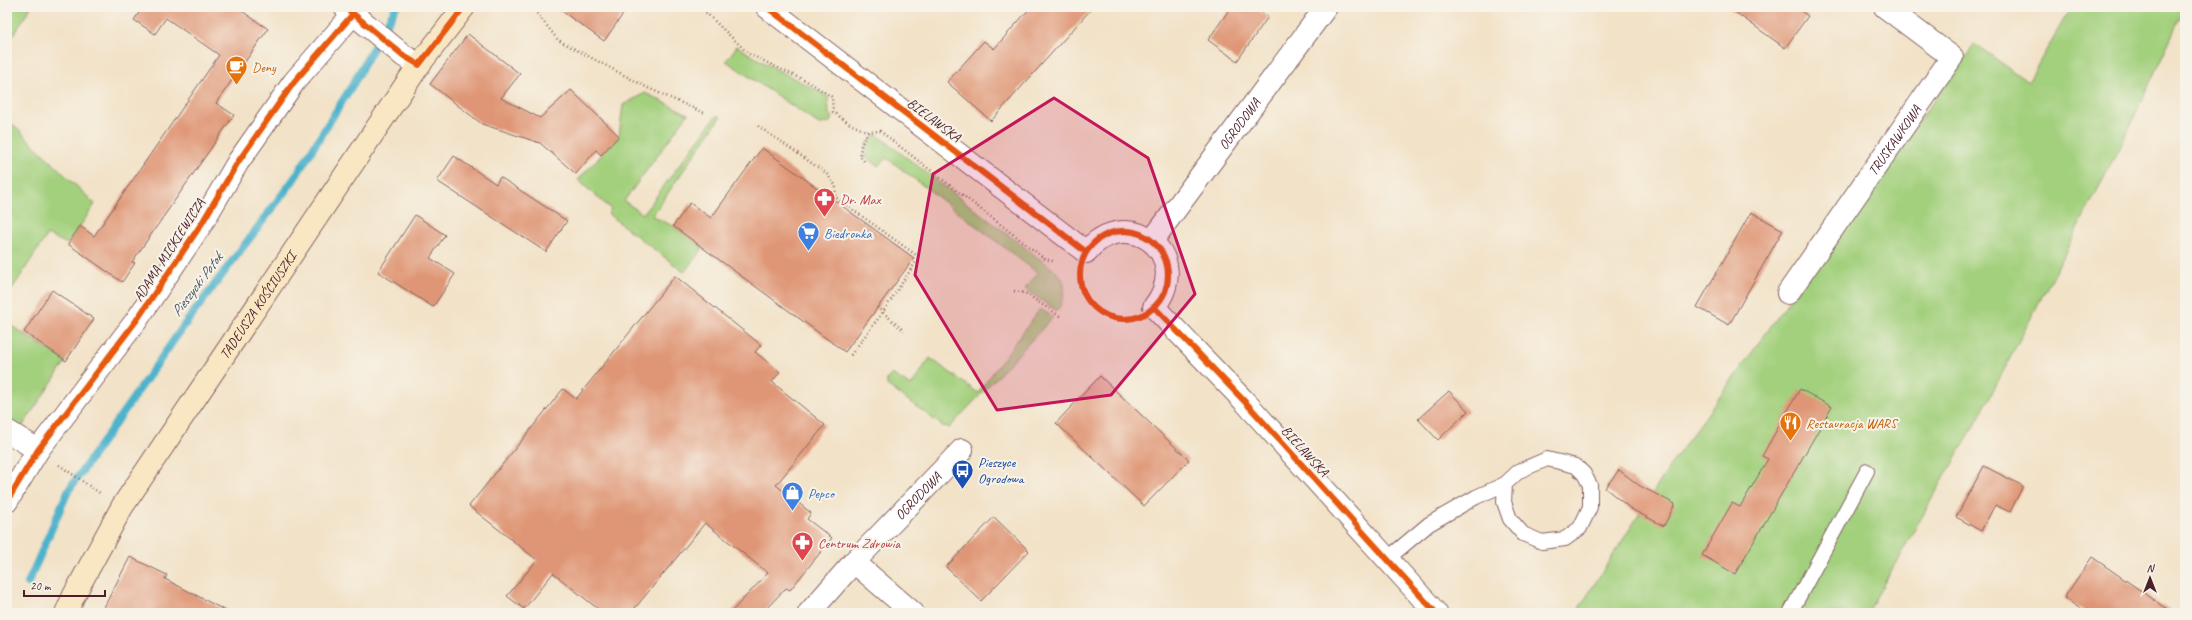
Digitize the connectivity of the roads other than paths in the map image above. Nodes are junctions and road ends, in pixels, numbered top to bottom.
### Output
1 (464, 7) edge
2 (767, 7) edge
3 (1326, 7) edge
4 (1885, 7) edge
5 (354, 14) edge
6 (411, 61) junction
7 (1152, 241) junction
8 (1788, 293) dead end
9 (7, 431) edge
10 (38, 450) junction
11 (962, 450) dead end
12 (1867, 471) dead end
13 (1505, 484) junction
14 (7, 501) edge
15 (1386, 560) junction
16 (854, 562) junction
17 (66, 613) edge
18 (810, 613) edge
19 (914, 613) edge
20 (1436, 613) edge
21 (1790, 613) edge

1 - 6 main road, TADEUSZA KOŚCIUSZKI
2 - 7 street, BIELAWSKA
3 - 7 street, OGRODOWA
4 - 8 street, TRUSKAWKOWA
5 - 6 street
5 - 10 street, ADAMA MICKIEWICZA
6 - 17 main road, TADEUSZA KOŚCIUSZKI
7 - 15 street, BIELAWSKA
9 - 10 street
10 - 14 street, ADAMA MICKIEWICZA
11 - 16 street, OGRODOWA
12 - 21 lane
13 - 13 lane
13 - 15 lane
15 - 20 street, BIELAWSKA
16 - 18 street, OGRODOWA
16 - 19 street

